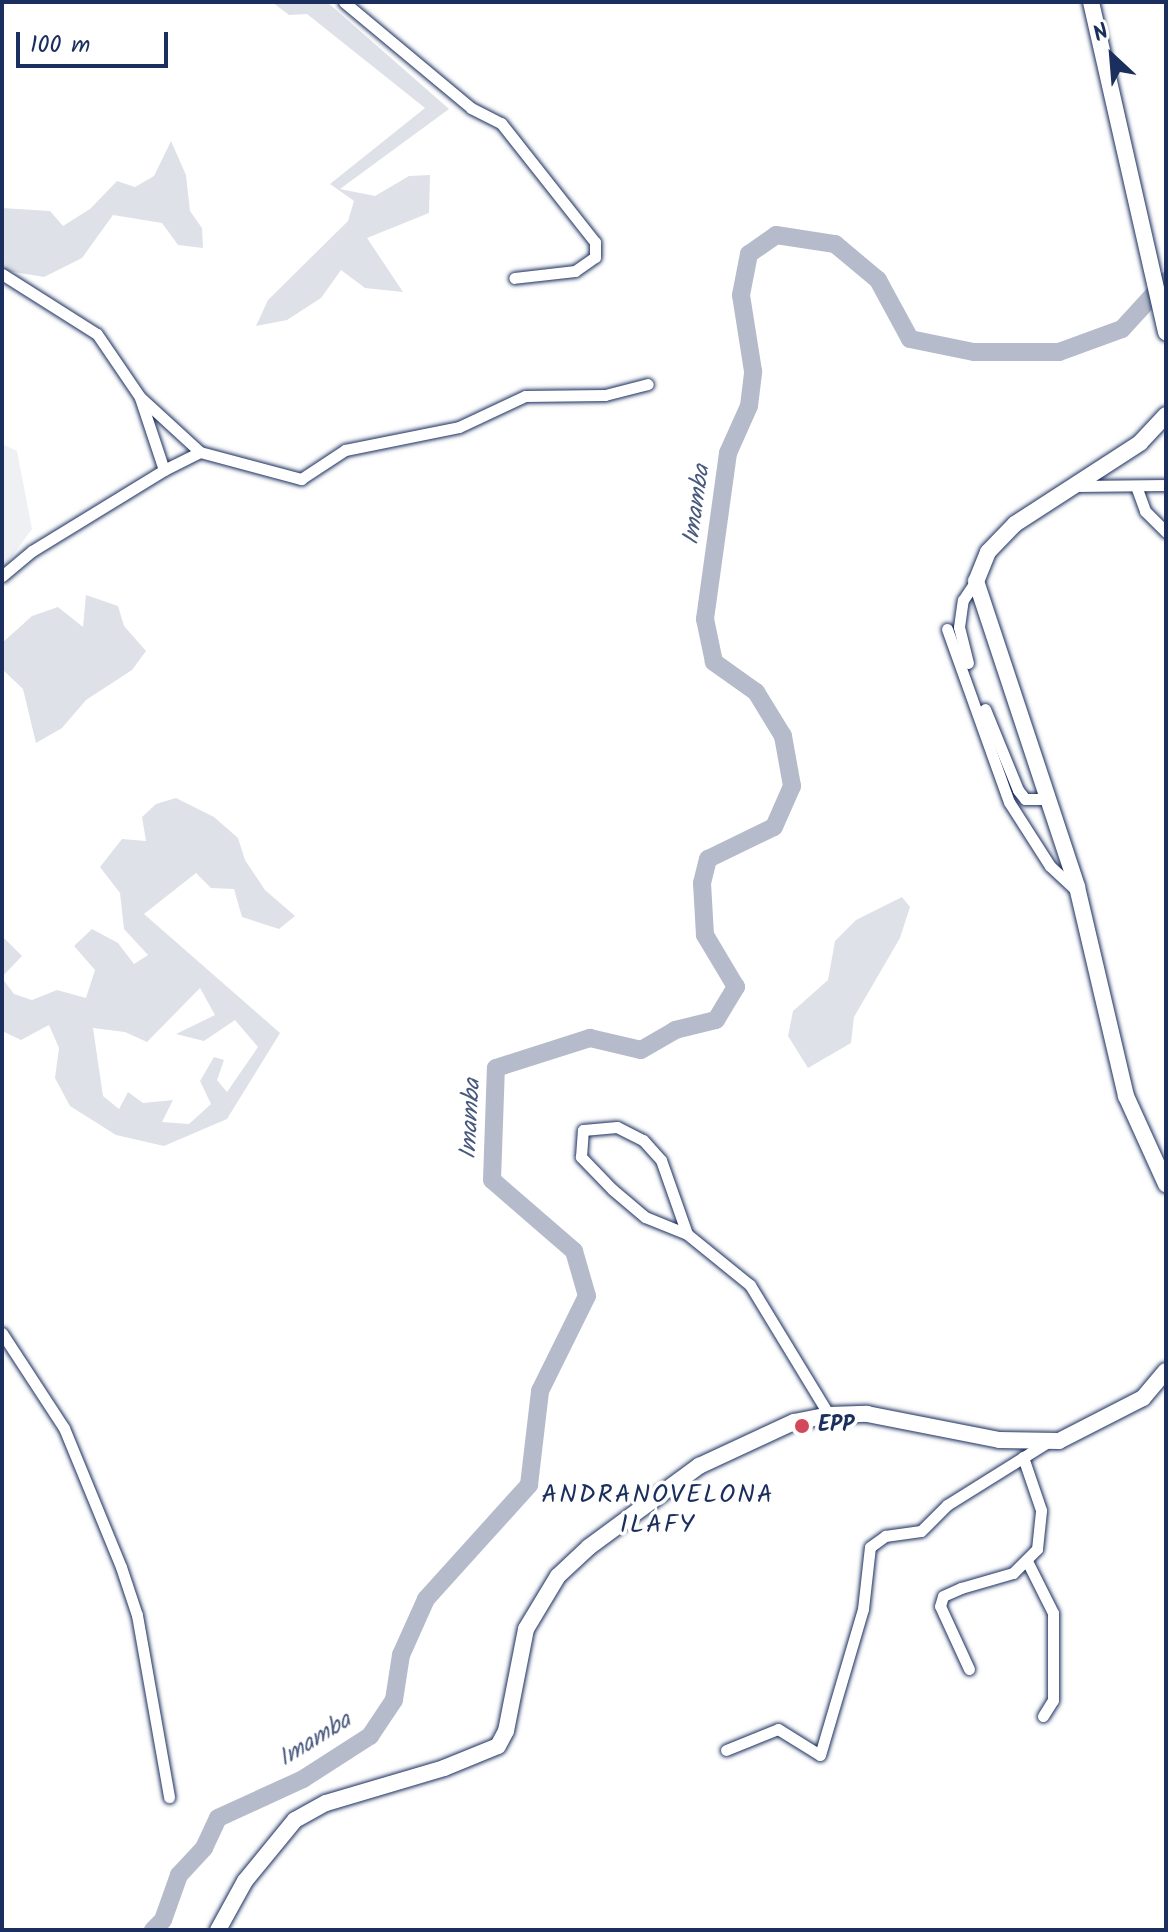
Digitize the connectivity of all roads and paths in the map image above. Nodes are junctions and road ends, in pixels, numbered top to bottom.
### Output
1 (344, 2) edge
2 (1091, 2) edge
3 (2, 274) edge
4 (514, 278) dead end
5 (1165, 327) edge
6 (648, 384) dead end
7 (140, 397) junction
8 (1166, 415) edge
9 (200, 452) junction
10 (164, 470) junction
11 (1166, 485) edge
12 (1075, 486) junction
13 (1136, 486) junction
14 (1166, 532) edge
15 (2, 576) edge
16 (976, 581) junction
17 (947, 629) dead end
18 (1047, 799) junction
19 (1079, 893) junction
20 (1166, 1184) edge
21 (687, 1234) junction
22 (2, 1333) edge
23 (1166, 1371) edge
24 (829, 1415) junction
25 (1049, 1441) junction
26 (1023, 1457) junction
27 (1028, 1563) junction
28 (969, 1669) dead end
29 (1043, 1716) dead end
30 (726, 1750) dead end
31 (169, 1797) dead end
32 (218, 1930) edge

1 - 4 street
2 - 5 street
3 - 7 street
6 - 9 street
7 - 9 street
7 - 10 street
8 - 12 street
9 - 10 street
10 - 15 street
11 - 13 street
12 - 13 street
12 - 16 street
13 - 14 street
16 - 18 street
16 - 18 street
17 - 19 street
18 - 19 street
19 - 20 street
21 - 21 street
21 - 24 street
22 - 31 street
23 - 25 street
24 - 25 street
24 - 32 street
25 - 26 street
26 - 27 street
26 - 30 street
27 - 28 street
27 - 29 street

